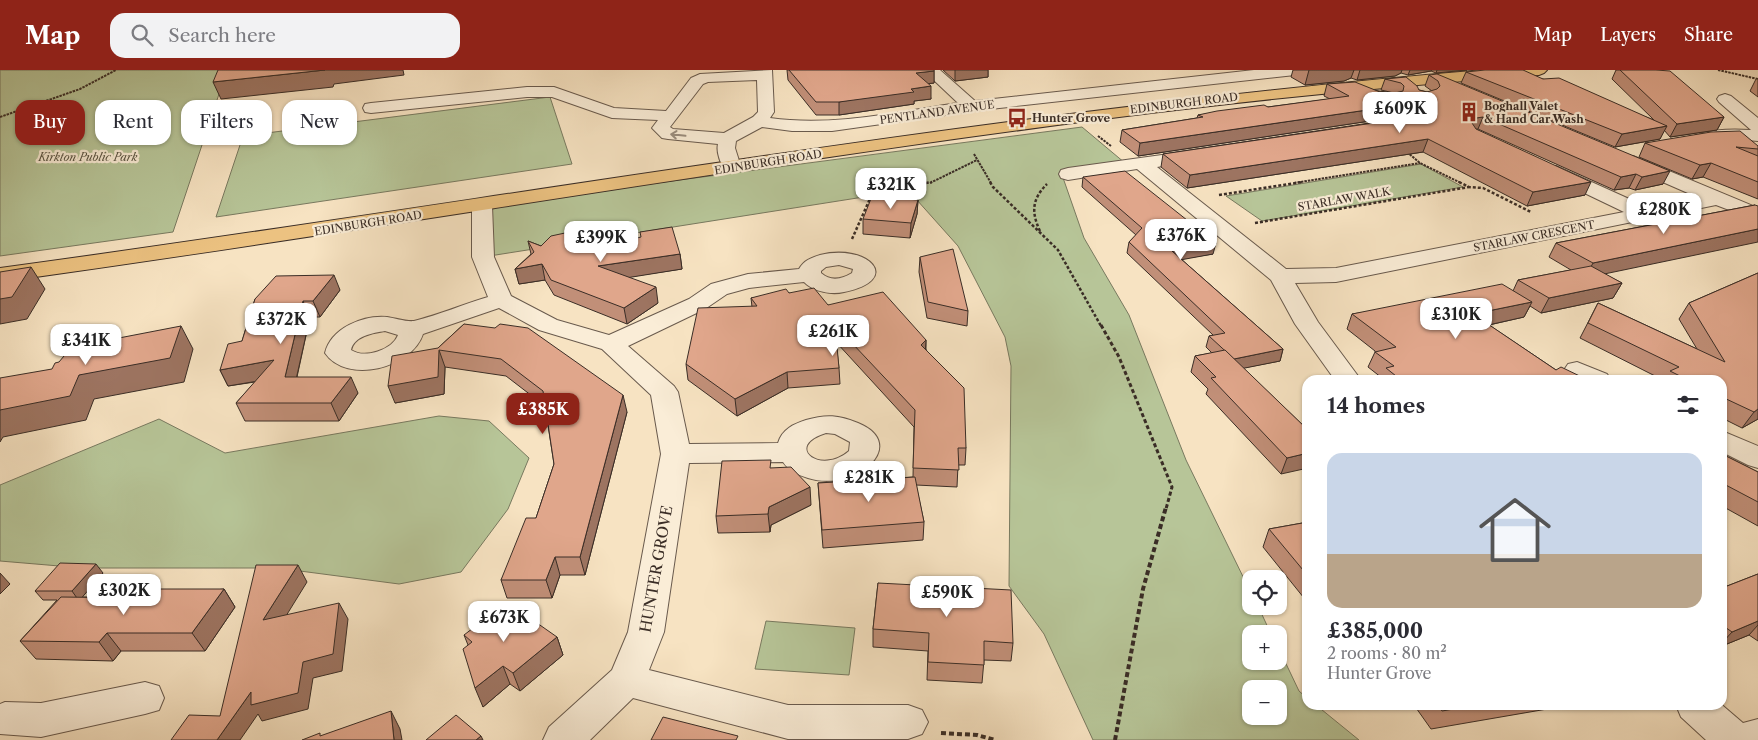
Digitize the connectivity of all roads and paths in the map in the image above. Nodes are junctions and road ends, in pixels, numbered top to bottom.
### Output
1 (116, 70) edge
2 (931, 70) edge
3 (1295, 70) edge
4 (1540, 70) edge
5 (1718, 70) edge
6 (764, 73) edge
7 (1758, 78) edge
8 (1352, 85) junction
9 (1428, 90) junction
10 (1469, 93) edge
11 (1386, 99) edge
12 (1725, 99) dead end
13 (972, 106) junction
14 (371, 108) dead end
15 (671, 116) junction
16 (1074, 117) junction
17 (0, 118) edge
18 (759, 121) junction
19 (1758, 127) edge
20 (965, 132) junction
21 (1758, 136) edge
22 (1707, 137) junction
23 (727, 139) junction
24 (1689, 140) edge
25 (1642, 149) dead end
26 (1406, 151) edge
27 (1218, 152) edge
28 (1750, 153) edge
29 (977, 160) junction
30 (1420, 163) junction
31 (1139, 164) junction
32 (1540, 165) edge
33 (732, 167) junction
34 (1068, 174) joint
35 (1468, 187) junction
36 (1718, 199) junction
37 (1187, 200) junction
38 (482, 206) junction
39 (1645, 214) junction
40 (1758, 215) edge
41 (1223, 229) junction
42 (1564, 230) junction
43 (1043, 235) junction
44 (844, 258) joint
45 (0, 275) edge
46 (1280, 276) junction
47 (501, 300) junction
48 (410, 330) dead end
49 (611, 344) junction
50 (1344, 375) edge
51 (1727, 442) edge
52 (791, 452) dead end
53 (676, 454) junction
54 (1758, 458) edge
55 (626, 680) junction
56 (145, 698) dead end
57 (1701, 710) edge
58 (2, 716) edge
59 (908, 722) joint
60 (789, 731) edge
61 (1758, 737) edge
62 (563, 740) edge
63 (994, 740) edge
64 (1115, 740) edge
65 (1734, 740) edge
66 (1745, 740) edge

1 - 17 path
2 - 13 street
3 - 13 street, PENTLAND AVENUE
4 - 9 main road, EDINBURGH ROAD
5 - 7 path
6 - 15 street
6 - 18 street
8 - 9 main road, EDINBURGH ROAD
8 - 11 street
8 - 16 main road, EDINBURGH ROAD
9 - 10 street
12 - 19 street
13 - 18 street, PENTLAND AVENUE
14 - 15 street
23 -> 15 street
16 - 20 main road, EDINBURGH ROAD
16 - 31 path
18 - 23 street
20 - 29 path
20 - 33 main road, EDINBURGH ROAD
21 - 22 street
22 - 24 street
22 - 28 street
23 - 33 street
25 - 36 street
26 - 30 path, STARLAW WALK
27 - 31 street
29 - 43 path
29 - 44 path
30 - 35 path, STARLAW WALK
30 - 37 path, STARLAW WALK
31 - 34 street
31 - 37 street
32 - 39 street
33 - 38 main road, EDINBURGH ROAD
34 - 43 path
35 - 41 path, STARLAW WALK
35 - 42 path, STARLAW WALK
36 - 39 street, STARLAW CRESCENT
36 - 40 street
37 - 41 street
38 - 45 main road, EDINBURGH ROAD
38 - 47 street
39 - 42 street, STARLAW CRESCENT
41 - 46 street
42 - 46 street, STARLAW CRESCENT
43 - 64 path
44 - 49 street
46 - 50 street
47 - 48 street
47 - 49 street, HUNTER GROVE
49 - 53 street, HUNTER GROVE
51 - 54 street
52 - 53 street
53 - 55 street, HUNTER GROVE
55 - 60 street
55 - 62 street, HUNTER GROVE
56 - 58 street
57 - 65 street
59 - 60 street
59 - 63 path
61 - 66 street

